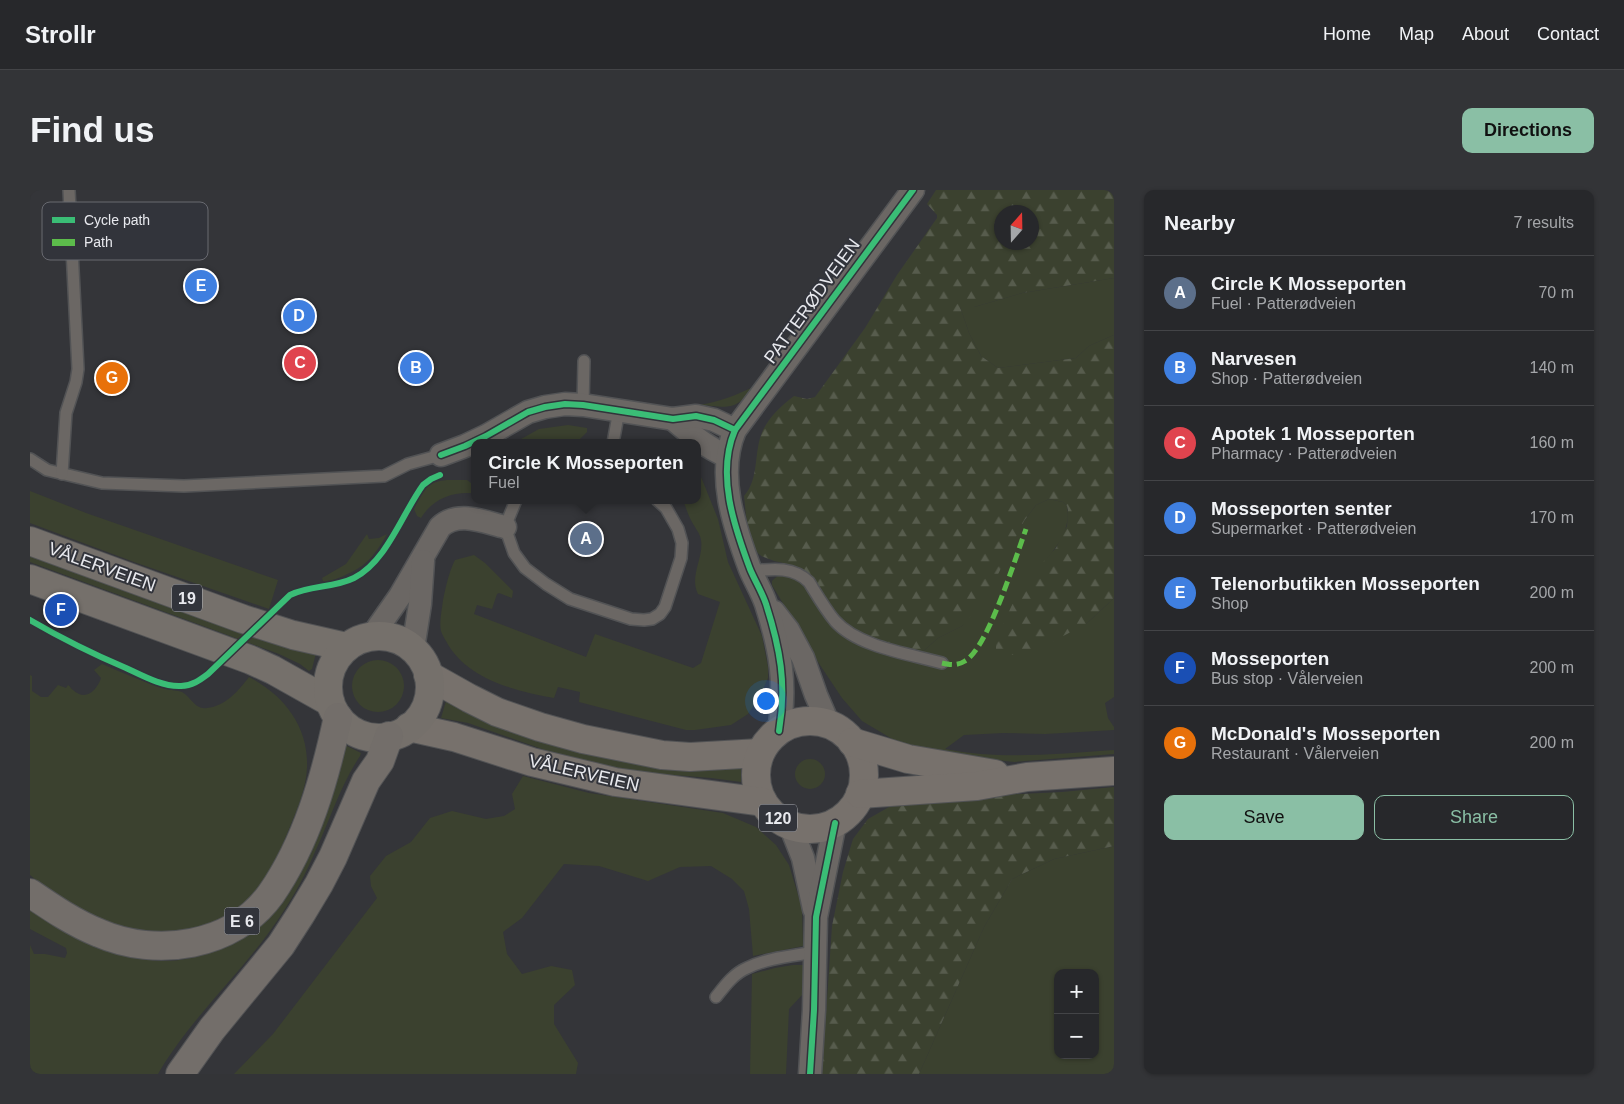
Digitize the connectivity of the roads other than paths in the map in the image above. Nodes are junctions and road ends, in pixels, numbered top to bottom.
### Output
1 (912, 190) edge
2 (73, 260) edge
3 (584, 361) dead end
4 (583, 405) junction
5 (619, 410) junction
6 (673, 419) junction
7 (735, 430) junction
8 (479, 439) edge
9 (614, 439) edge
10 (697, 439) edge
11 (701, 441) edge
12 (471, 442) edge
13 (441, 455) joint
14 (727, 456) junction
15 (30, 459) edge
16 (62, 474) junction
17 (514, 504) edge
18 (662, 504) edge
19 (505, 527) junction
20 (30, 541) edge
21 (423, 558) junction
22 (751, 571) junction
23 (30, 579) edge
24 (765, 602) junction
25 (372, 636) junction
26 (346, 647) junction
27 (413, 649) junction
28 (942, 663) dead end
29 (428, 675) junction
30 (334, 709) junction
31 (829, 725) junction
32 (779, 731) junction
33 (399, 732) junction
34 (852, 742) junction
35 (760, 753) junction
36 (1114, 771) edge
37 (1027, 777) junction
38 (860, 794) junction
39 (763, 802) junction
40 (835, 823) junction
41 (790, 825) junction
42 (30, 893) edge
43 (816, 917) junction
44 (816, 952) junction
45 (716, 998) dead end
46 (180, 1074) edge
47 (810, 1074) edge

1 - 7 street, PATTERØDVEIEN
2 - 16 lane
3 - 4 lane
4 - 5 street
4 - 8 street
5 - 6 street
5 - 9 lane
6 - 7 street
6 - 10 street
7 - 14 street, PATTERØDVEIEN
11 - 14 street
12 - 13 street
13 - 16 lane
14 - 22 street, PATTERØDVEIEN
15 - 16 lane
17 - 19 lane
18 - 19 lane
19 - 21 street
20 - 26 highway, VÅLERVEIEN / 19
21 - 25 street
21 - 27 street
22 - 24 street, PATTERØDVEIEN
22 - 28 lane
23 - 30 highway, VÅLERVEIEN / 19
24 - 31 street, PATTERØDVEIEN
24 - 32 street, PATTERØDVEIEN
25 - 26 highway
25 - 27 highway
26 - 30 highway
27 - 29 highway
29 - 33 highway
29 - 35 main road, VÅLERVEIEN
30 - 33 highway, 19
30 - 42 highway, E 6
31 - 32 main road, 120
31 - 34 main road, 120
32 - 35 main road, 120
33 - 39 main road, VÅLERVEIEN / 120
33 - 46 highway, E 6
34 - 37 main road, 120
34 - 38 main road, 120
35 - 39 main road, 120
36 - 37 main road, 120
37 - 38 main road, 120
38 - 40 main road, 120
39 - 41 main road, 120
40 - 41 main road, 120
40 - 43 street
41 - 43 street
43 - 44 street
44 - 45 lane
44 - 47 street

